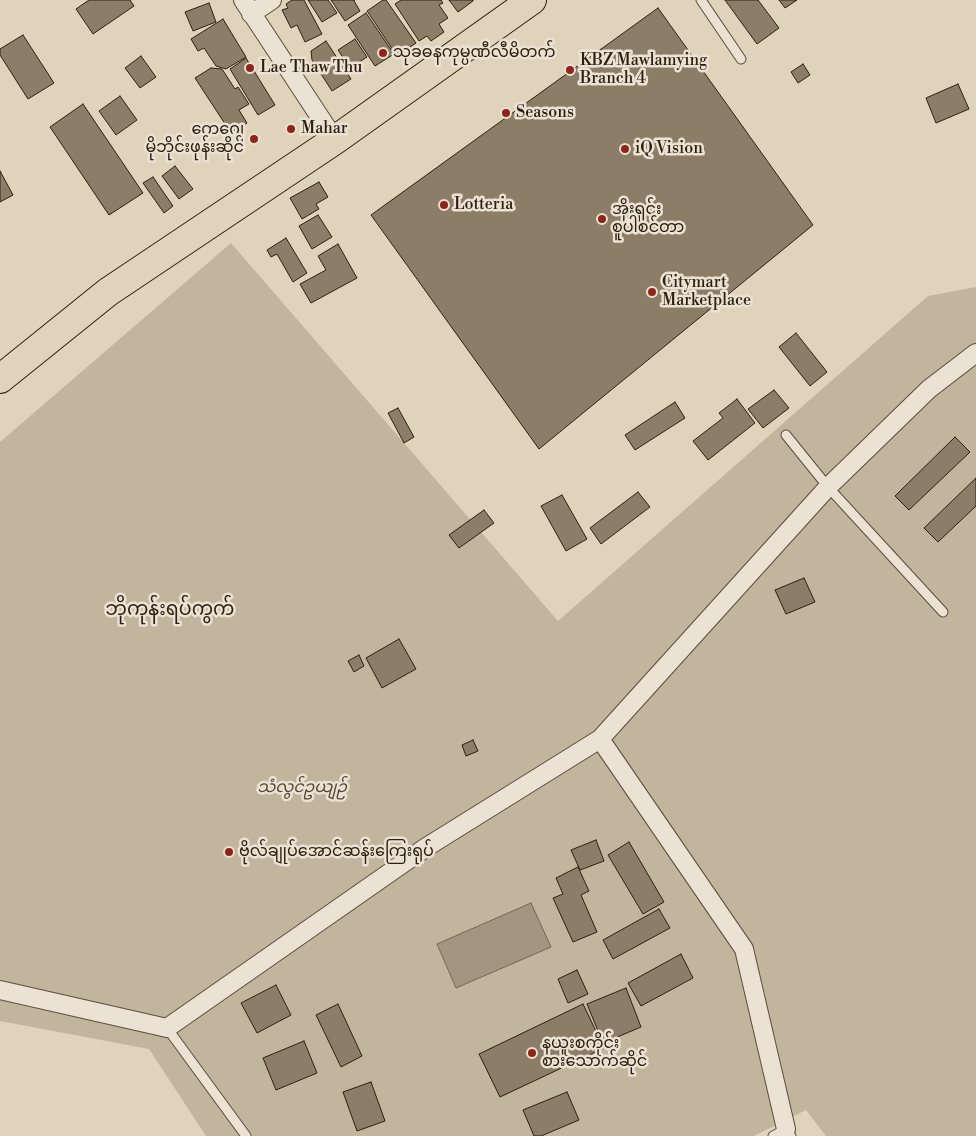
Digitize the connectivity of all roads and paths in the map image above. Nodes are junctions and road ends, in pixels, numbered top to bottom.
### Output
1 (272, 0) edge
2 (701, 0) edge
3 (523, 3) edge
4 (247, 7) edge
5 (741, 59) dead end
6 (335, 140) junction
7 (976, 353) edge
8 (0, 379) edge
9 (786, 435) dead end
10 (828, 487) junction
11 (943, 612) dead end
12 (600, 739) junction
13 (0, 990) edge
14 (167, 1028) junction
15 (783, 1134) edge
16 (246, 1136) edge

1 - 4 street
2 - 5 lane
3 - 6 main road
4 - 6 street
6 - 8 main road
7 - 10 street
9 - 10 lane
10 - 11 lane
10 - 12 street
12 - 14 street
12 - 15 street
13 - 14 street
14 - 16 lane

